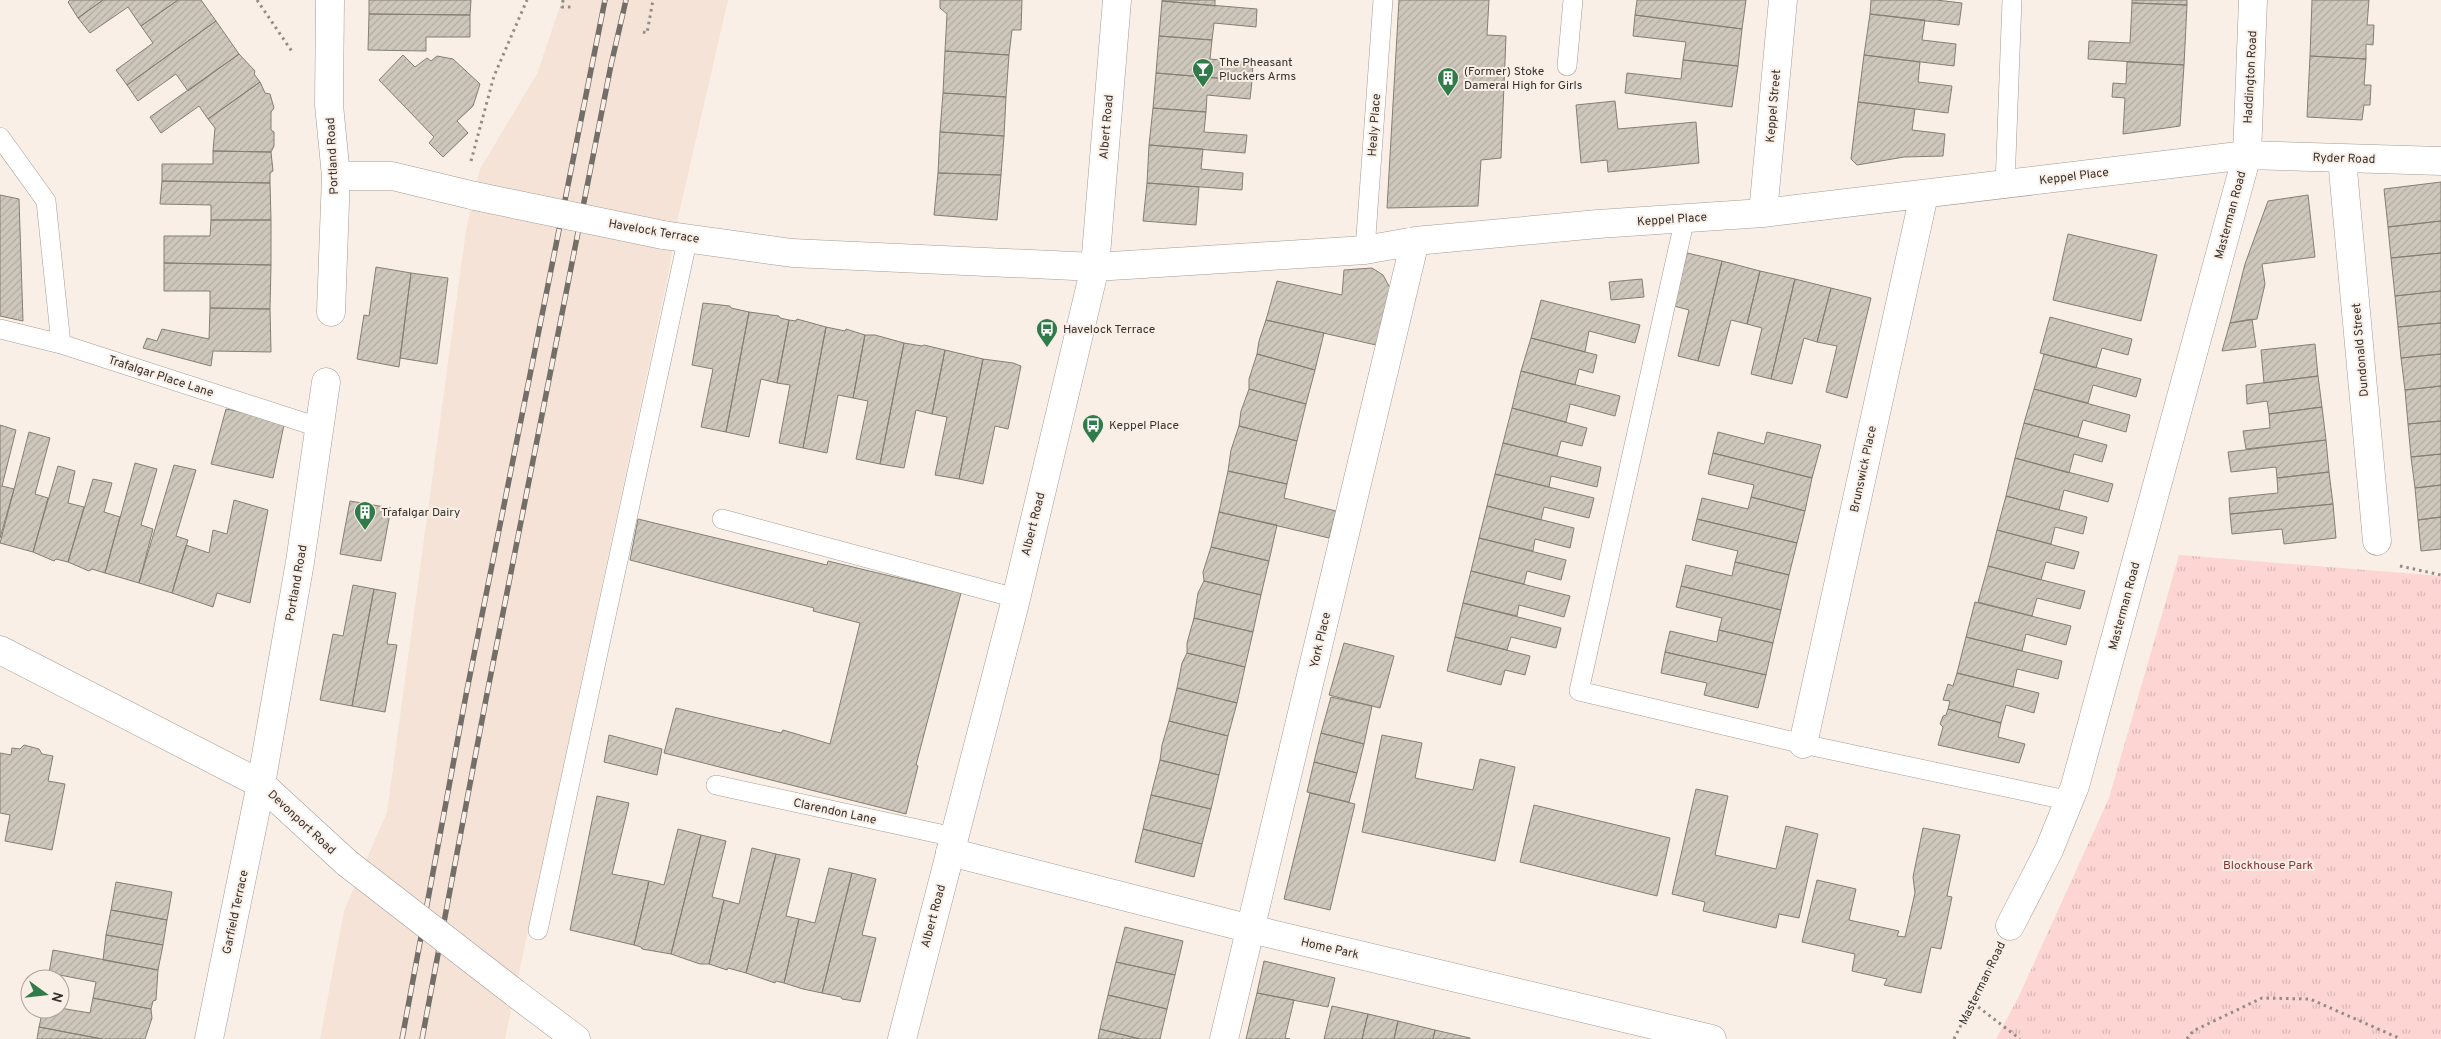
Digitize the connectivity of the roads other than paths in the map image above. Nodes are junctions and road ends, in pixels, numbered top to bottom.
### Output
1 (330, 0) edge
2 (1117, 0) edge
3 (1382, 0) edge
4 (1573, 0) edge
5 (1783, 0) edge
6 (2012, 0) edge
7 (2254, 0) edge
8 (1567, 66) dead end
9 (0, 137) edge
10 (2246, 155) junction
11 (2342, 158) junction
12 (2441, 161) edge
13 (336, 176) junction
14 (2005, 185) junction
15 (1924, 195) junction
16 (1763, 213) junction
17 (1685, 218) junction
18 (675, 236) junction
19 (1415, 240) junction
20 (1365, 250) junction
21 (1095, 267) junction
22 (331, 312) dead end
23 (0, 329) edge
24 (61, 344) junction
25 (326, 382) dead end
26 (321, 428) junction
27 (722, 518) dead end
28 (2377, 541) dead end
29 (1016, 598) junction
30 (0, 650) edge
31 (1803, 744) junction
32 (261, 784) junction
33 (716, 786) dead end
34 (2070, 801) junction
35 (952, 844) junction
36 (2010, 926) road end
37 (1250, 929) junction
38 (538, 930) dead end
39 (209, 1039) edge
40 (576, 1039) edge
41 (902, 1039) edge
42 (1224, 1039) edge
43 (1712, 1039) edge

1 - 13 street, Portland Road
2 - 21 street, Albert Road
3 - 20 lane, Healy Place
4 - 8 lane
5 - 16 street, Keppel Street
6 - 14 lane
7 - 10 street, Haddington Road
9 - 24 lane
10 - 11 street, Ryder Road
10 - 14 street, Keppel Place
10 - 34 street, Masterman Road
11 - 12 street, Ryder Road
11 - 28 street, Dundonald Street
13 - 18 street, Havelock Terrace, bridge
13 - 22 street, Portland Road
14 - 15 street, Keppel Place
15 - 16 street, Keppel Place
15 - 31 street, Brunswick Place
16 - 17 street, Keppel Place
17 - 19 street, Keppel Place
17 - 31 lane
18 - 21 street, Havelock Terrace
18 - 38 lane
19 - 20 street, Keppel Place
19 - 37 street, York Place
20 - 21 street, Keppel Place
21 - 29 street, Albert Road
23 - 24 lane, Trafalgar Place Lane
24 - 26 lane, Trafalgar Place Lane
25 - 26 street, Portland Road
26 - 32 street, Portland Road
27 - 29 lane
29 - 35 street, Albert Road
30 - 32 street, Devonport Road
31 - 34 lane
32 - 39 street, Garfield Terrace
32 - 40 street, Devonport Road, bridge
33 - 35 lane, Clarendon Lane
34 - 36 street, Masterman Road
35 - 37 street, Home Park
35 - 41 street, Albert Road
37 - 42 street, York Place
37 - 43 street, Home Park

